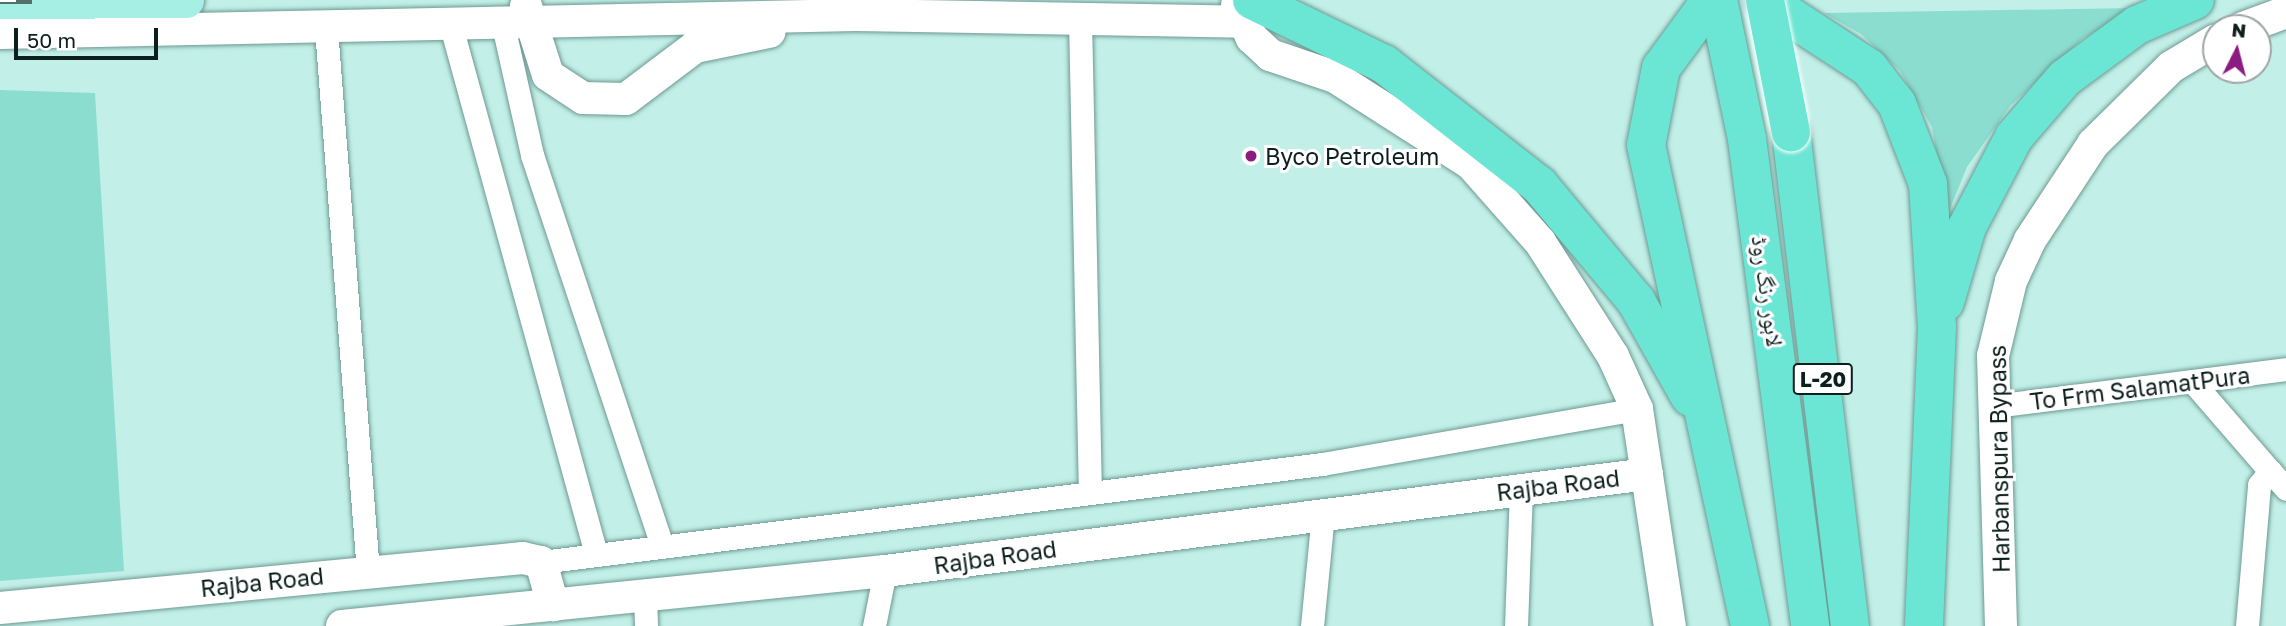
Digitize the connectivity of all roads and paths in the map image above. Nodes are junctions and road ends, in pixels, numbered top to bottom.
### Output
1 (186, 0) edge
2 (1710, 0) edge
3 (1718, 0) edge
4 (1765, 0) edge
5 (2195, 0) edge
6 (0, 1) edge
7 (1244, 7) edge
8 (856, 15) junction
9 (130, 16) edge
10 (519, 19) junction
11 (1080, 19) junction
12 (452, 26) junction
13 (326, 28) junction
14 (0, 33) edge
15 (2202, 50) edge
16 (1937, 327) junction
17 (2286, 369) edge
18 (2192, 381) junction
19 (1994, 406) junction
20 (1637, 410) junction
21 (1710, 436) junction
22 (2270, 471) junction
23 (1647, 474) junction
24 (2286, 489) edge
25 (1521, 490) junction
26 (1090, 492) junction
27 (1323, 513) junction
28 (662, 545) junction
29 (596, 554) junction
30 (532, 560) junction
31 (885, 571) junction
32 (368, 572) junction
33 (553, 605) junction
34 (0, 608) edge
35 (645, 611) edge
36 (342, 626) edge
37 (874, 626) edge
38 (1312, 626) edge
39 (1516, 626) edge
40 (1670, 626) edge
41 (1750, 626) edge
42 (1810, 626) edge
43 (1850, 626) edge
44 (1924, 626) edge
45 (2001, 626) edge
46 (2247, 626) edge

1 - 9 main road
2 - 21 highway
3 - 42 highway, لاہور رنگ روڈ / L-20
4 - 16 highway
4 - 43 highway, لاہور رنگ روڈ / L-20, bridge
5 - 16 highway
6 - 9 main road
7 - 11 street
7 - 20 street
7 - 21 highway
8 - 10 street
8 - 10 street
8 - 11 street
9 - 13 street
9 - 14 street
10 - 12 street
10 - 28 street
11 - 26 street
12 - 13 street
12 - 29 street
13 - 32 street
15 - 19 street, Harbanspura Bypass
16 - 44 highway
17 - 18 street, To Frm SalamatPura
18 - 19 street, To Frm SalamatPura
18 - 22 street
19 - 45 street, Harbanspura Bypass
20 - 23 street
20 - 26 street
21 - 41 highway
22 - 24 street
22 - 46 street
23 - 25 street, Rajba Road
23 - 40 street
25 - 27 street, Rajba Road
25 - 39 street
26 - 28 street
27 - 31 street, Rajba Road
27 - 38 street
28 - 29 street
29 - 30 street
30 - 32 street, Rajba Road
30 - 33 street
31 - 35 street, Rajba Road
31 - 37 street
32 - 34 street, Rajba Road
33 - 35 street, Rajba Road
33 - 36 street, Rajba Road

